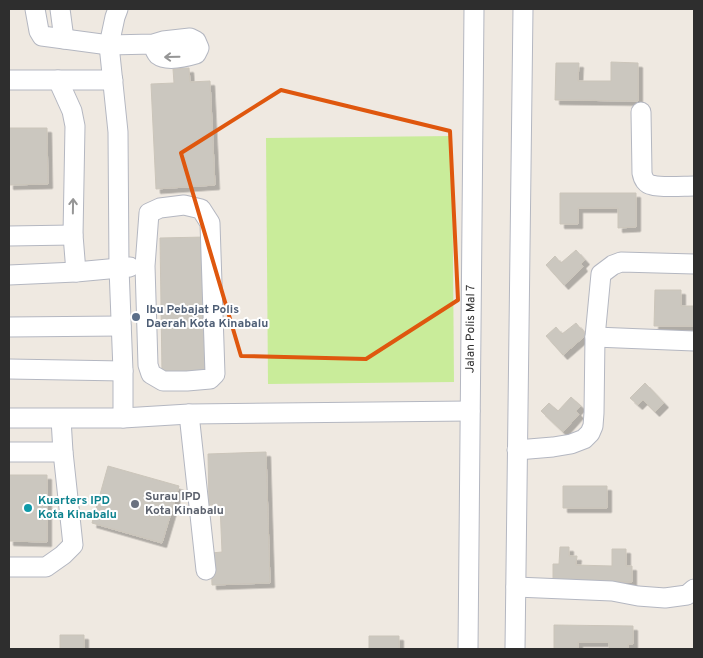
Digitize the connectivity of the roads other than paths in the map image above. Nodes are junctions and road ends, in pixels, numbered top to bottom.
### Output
1 (35, 9) edge
2 (60, 9) edge
3 (118, 9) edge
4 (474, 9) edge
5 (522, 9) edge
6 (64, 39) junction
7 (153, 44) dead end
8 (110, 45) junction
9 (9, 80) edge
10 (58, 80) junction
11 (113, 80) junction
12 (641, 112) dead end
13 (694, 186) edge
14 (73, 235) junction
15 (9, 236) edge
16 (694, 264) edge
17 (145, 266) junction
18 (119, 268) junction
19 (76, 272) junction
20 (9, 275) edge
21 (121, 326) junction
22 (9, 327) edge
23 (595, 337) junction
24 (694, 341) edge
25 (9, 369) edge
26 (123, 371) junction
27 (470, 411) junction
28 (189, 414) junction
29 (9, 418) edge
30 (123, 418) junction
31 (61, 419) junction
32 (517, 450) junction
33 (9, 452) edge
34 (63, 452) junction
35 (9, 566) edge
36 (206, 570) dead end
37 (516, 587) junction
38 (694, 589) edge
39 (468, 649) edge
40 (515, 649) edge

1 - 6 street
2 - 6 street
3 - 8 street
4 - 27 street, Jalan Polis Mal 7
5 - 32 street
6 - 8 street
7 - 8 street
8 - 11 street
9 - 10 street
10 - 11 street
14 -> 10 street
11 - 18 street
12 - 13 street
14 - 15 street
14 - 19 street
16 - 23 street
17 - 17 street
17 - 18 street
18 - 19 street
18 - 21 street
19 - 20 street
21 - 22 street
21 - 26 street
23 - 24 street
23 - 32 street
25 - 26 street
26 - 30 street
27 - 28 street
27 - 39 street, Jalan Polis Mal 7
28 - 30 street
28 - 36 street
29 - 31 street
30 - 31 street
31 - 34 street
32 - 37 street
33 - 34 street
34 - 35 street
37 - 38 street
37 - 40 street

